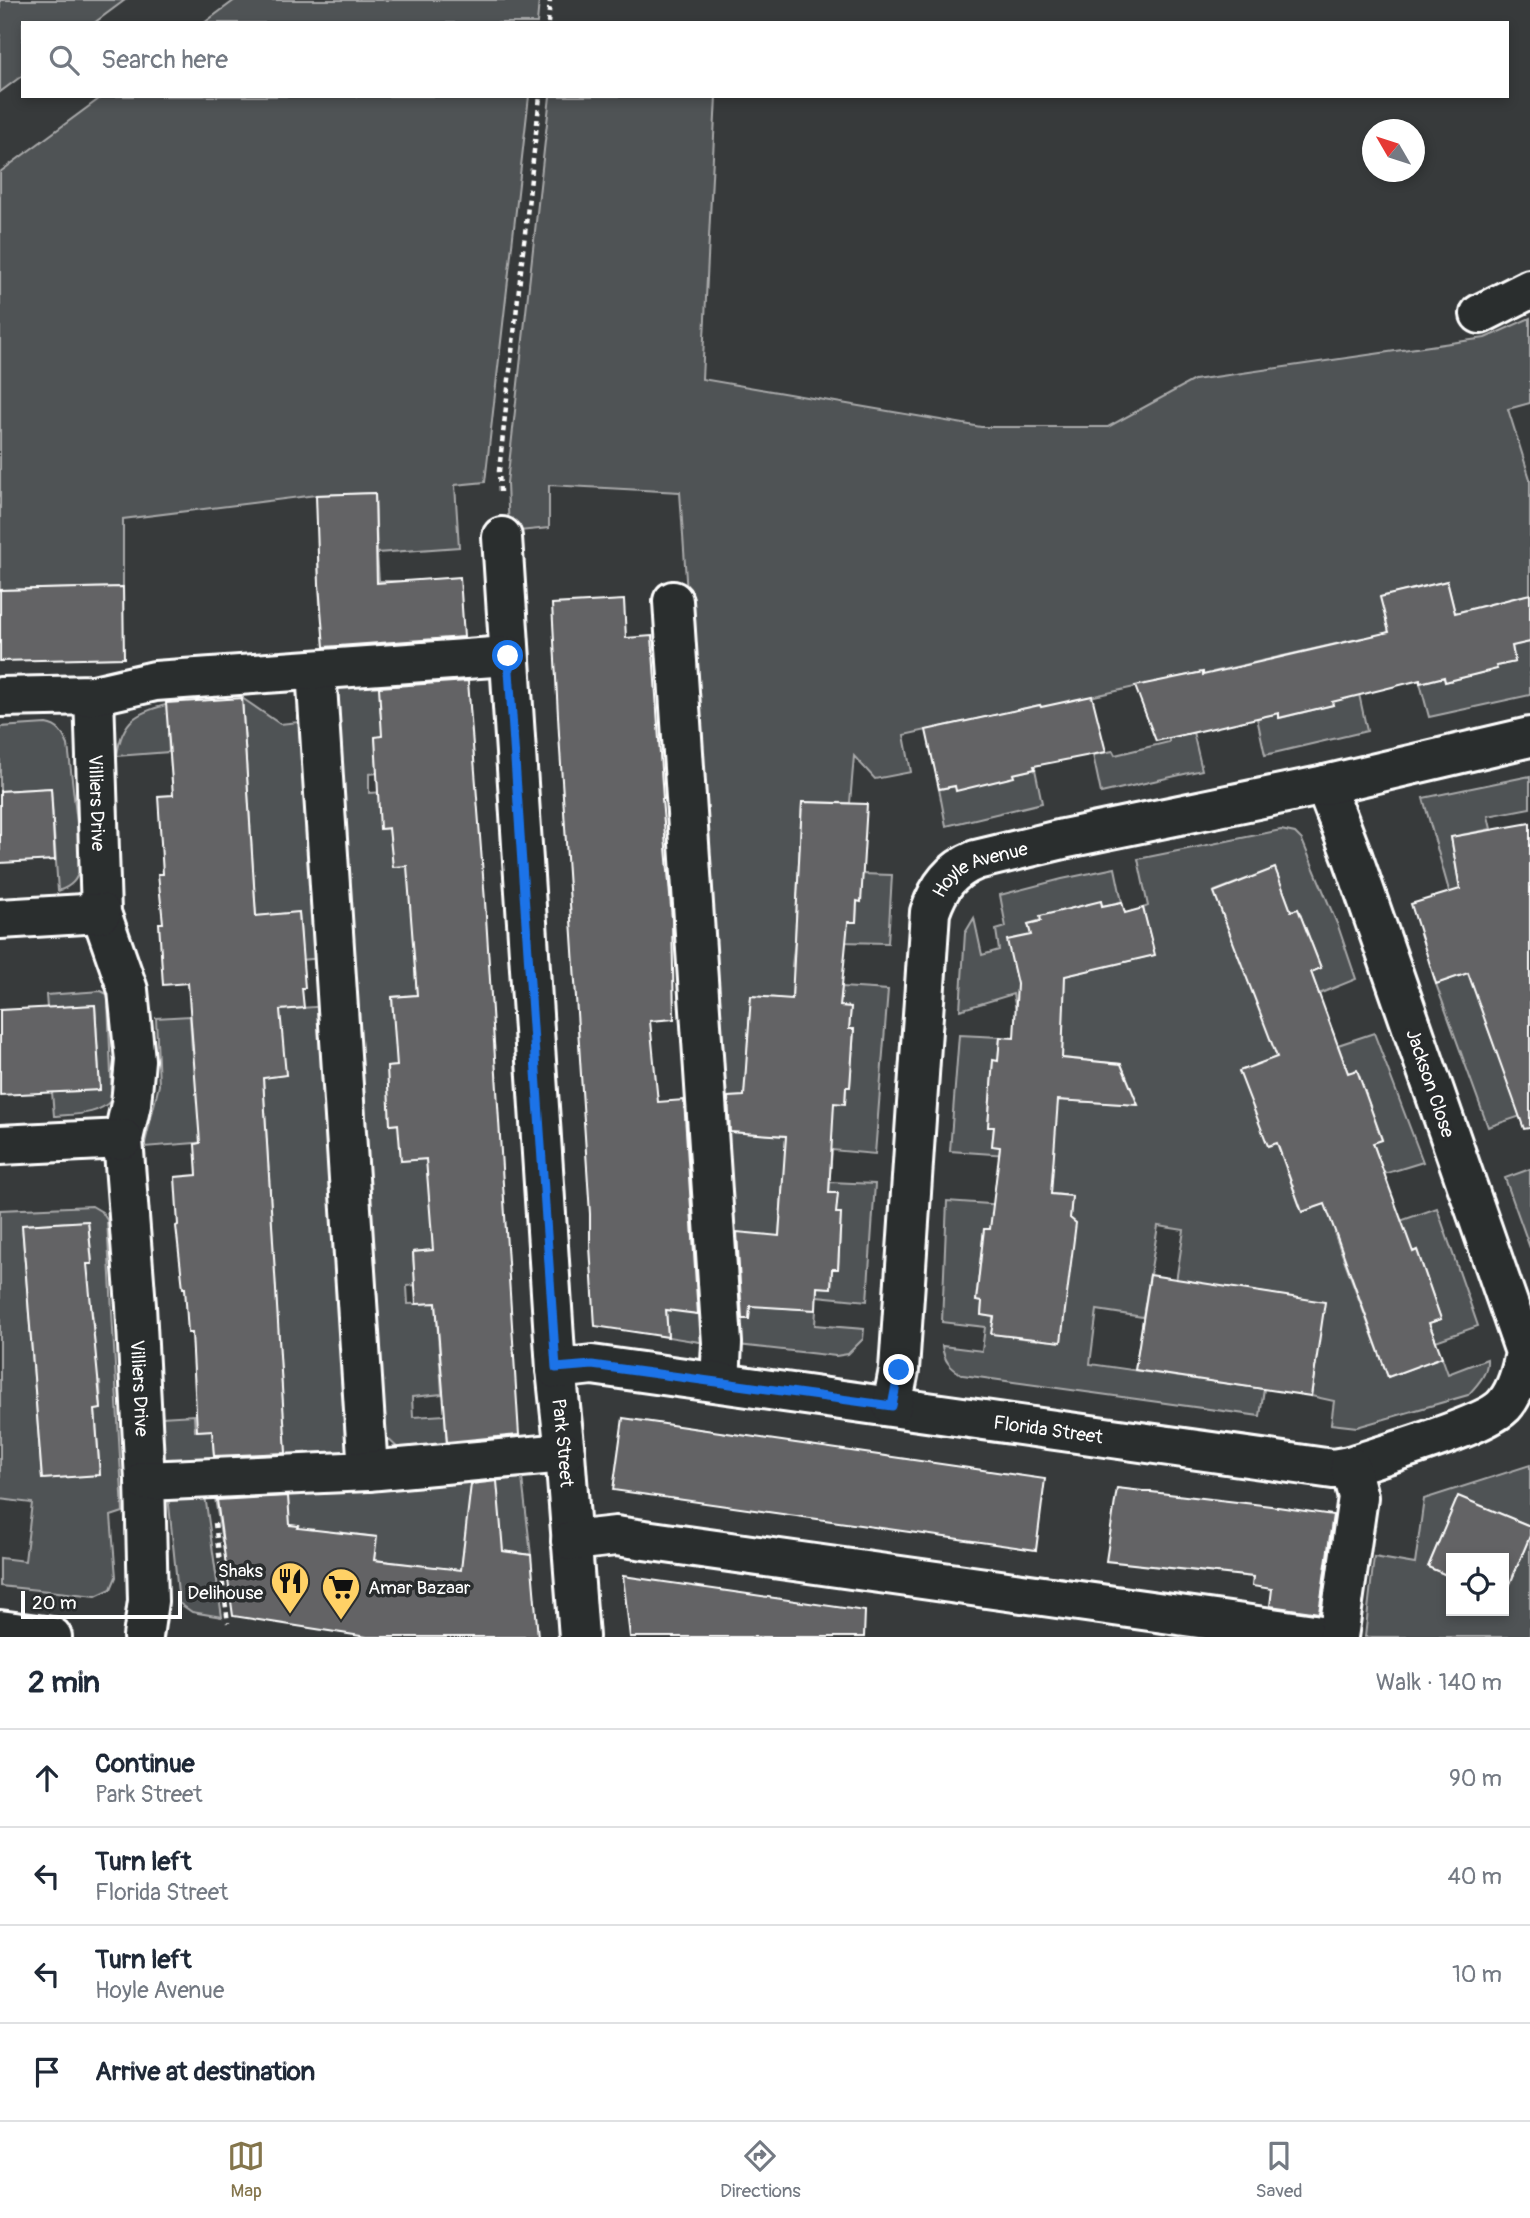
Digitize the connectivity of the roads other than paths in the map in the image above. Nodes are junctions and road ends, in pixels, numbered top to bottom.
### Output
1 (1530, 289) edge
2 (1480, 314) dead end
3 (502, 537) dead end
4 (673, 601) dead end
5 (508, 656) junction
6 (316, 670) junction
7 (94, 695) junction
8 (0, 696) edge
9 (1530, 737) edge
10 (1325, 785) junction
11 (101, 913) junction
12 (0, 919) edge
13 (123, 1139) junction
14 (0, 1145) edge
15 (556, 1368) junction
16 (720, 1382) junction
17 (1517, 1382) joint
18 (892, 1406) junction
19 (565, 1453) junction
20 (1350, 1466) junction
21 (368, 1471) junction
22 (145, 1481) junction
23 (571, 1541) junction
24 (0, 1630) edge
25 (52, 1637) edge
26 (143, 1637) edge
27 (579, 1637) edge
28 (1336, 1637) edge

1 - 2 street
3 - 5 street, Park Street
4 - 16 street
5 - 6 street
5 - 15 street, Park Street
6 - 7 street
6 - 21 street
7 - 8 street
7 - 11 street, Villiers Drive
9 - 10 street, Hoyle Avenue
10 - 17 street, Jackson Close
10 - 18 street, Hoyle Avenue
11 - 12 street
11 - 13 street, Villiers Drive
13 - 14 street
13 - 22 street, Villiers Drive
15 - 16 street, Florida Street
15 - 19 street, Park Street
16 - 18 street, Florida Street
17 - 20 street, Florida Street
18 - 20 street, Florida Street
19 - 21 street
19 - 23 street, Park Street
20 - 28 street
21 - 22 street
22 - 26 street, Villiers Drive
23 - 27 street, Park Street
23 - 28 street
24 - 25 street

